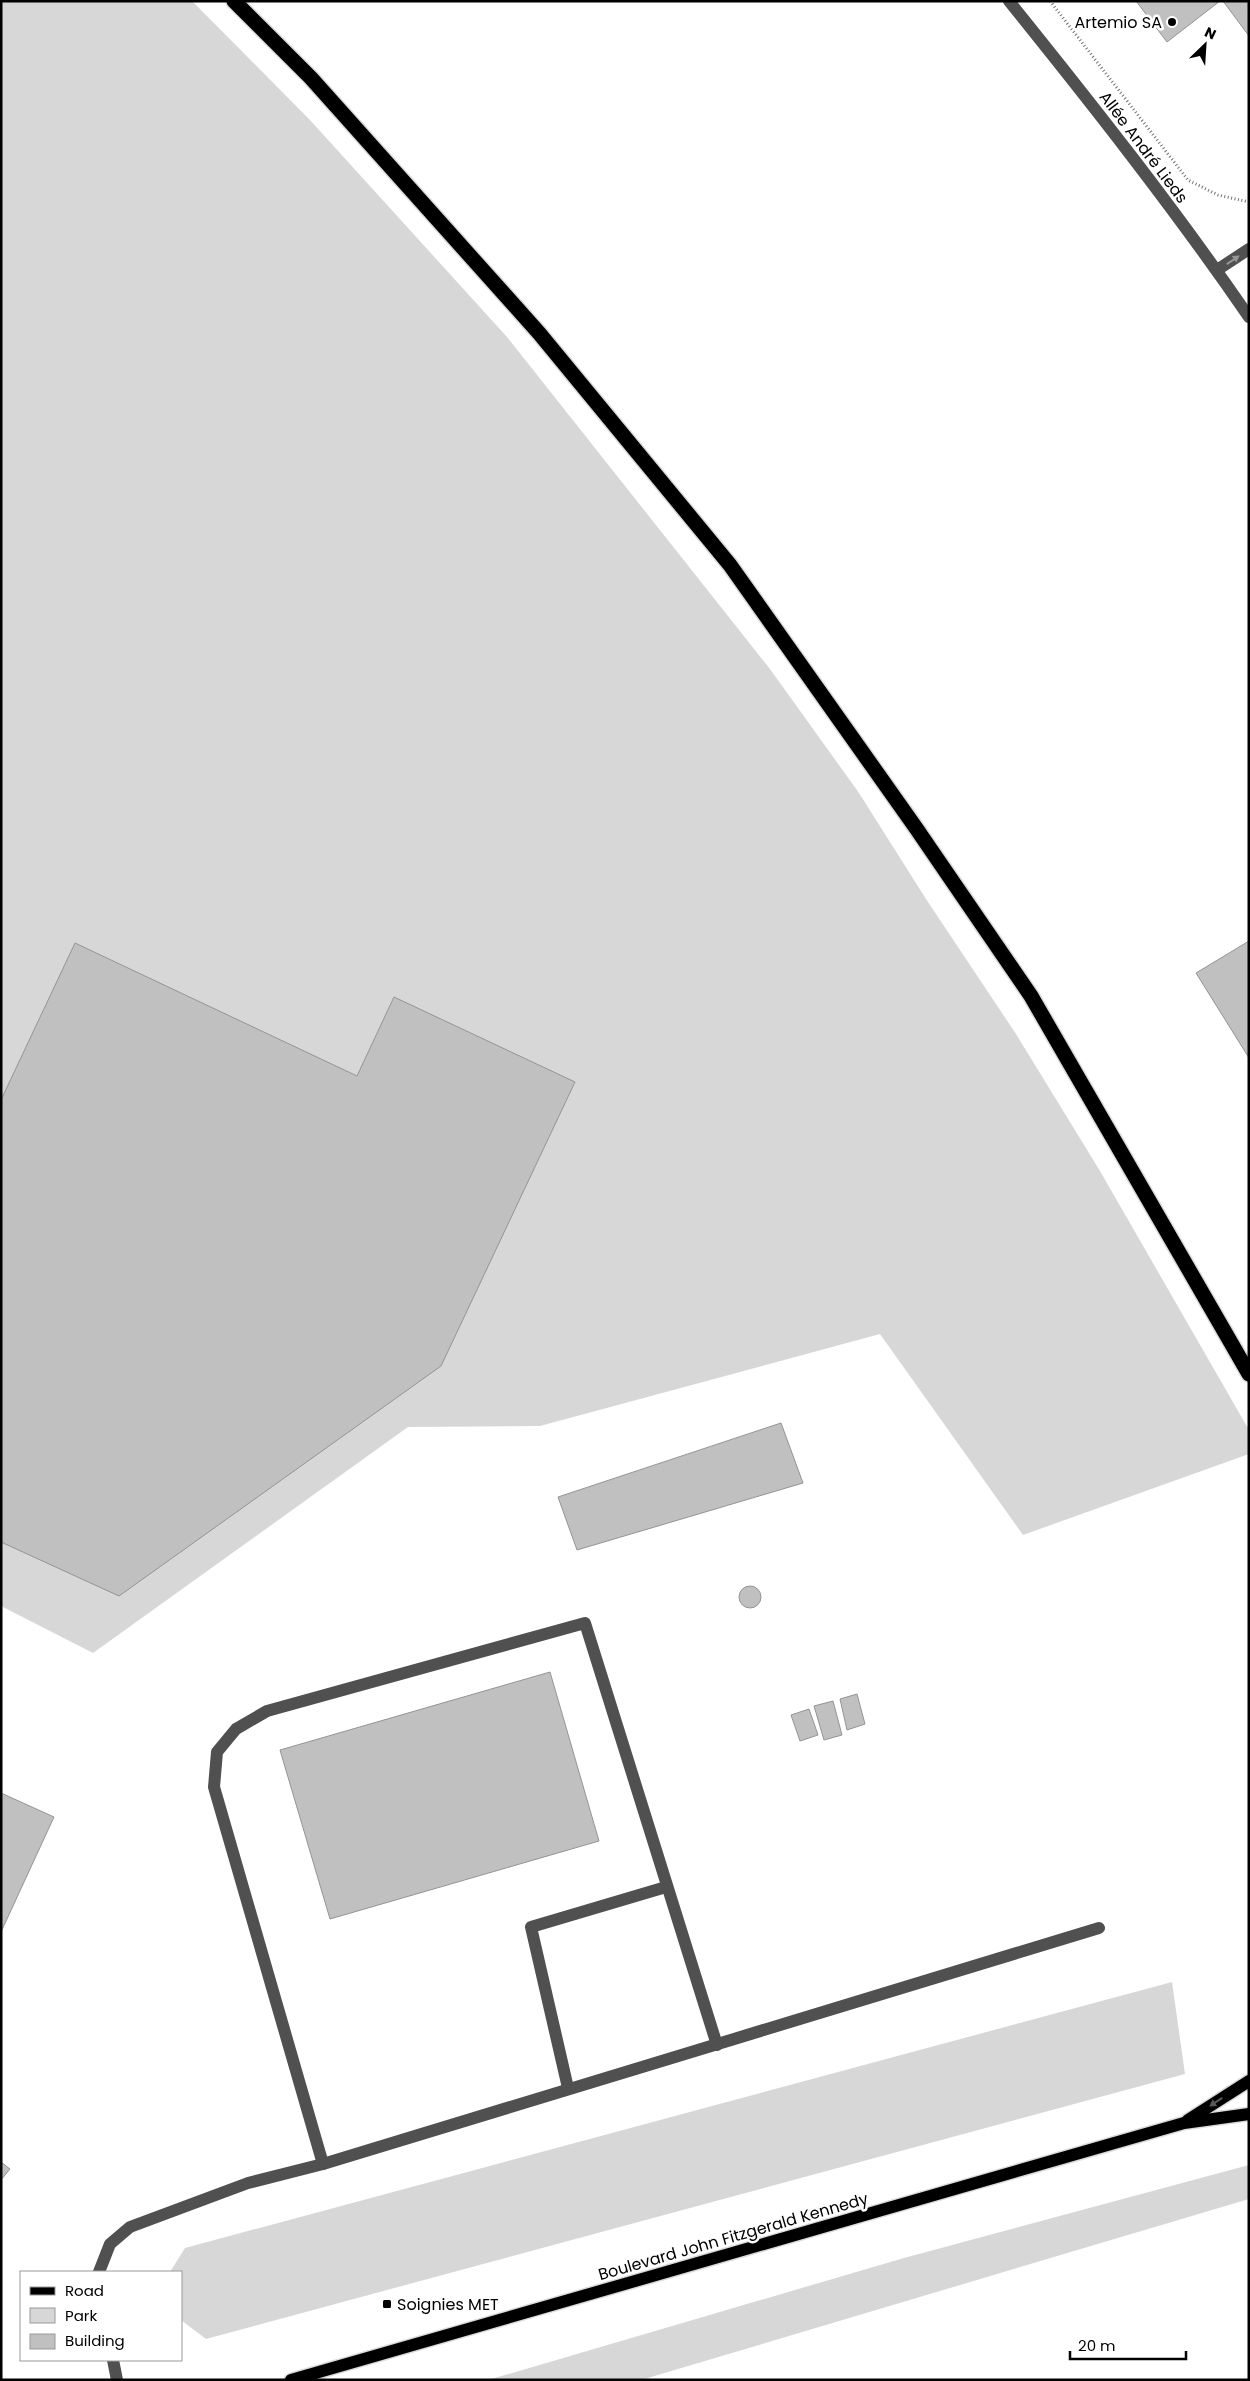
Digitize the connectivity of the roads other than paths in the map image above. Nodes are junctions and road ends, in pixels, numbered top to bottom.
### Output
1 (234, 1) edge
2 (1009, 1) edge
3 (1249, 249) edge
4 (1217, 270) junction
5 (1249, 317) edge
6 (1249, 1374) edge
7 (666, 1887) junction
8 (1099, 1928) dead end
9 (717, 2045) junction
10 (1249, 2081) edge
11 (568, 2088) junction
12 (1249, 2114) edge
13 (1184, 2123) junction
14 (323, 2164) junction
15 (99, 2271) edge
16 (114, 2361) edge
17 (117, 2380) edge
18 (291, 2380) edge

1 - 6 highway
2 - 4 street, Allée André Lieds
4 -> 3 street
4 - 5 street, Allée André Lieds
7 - 9 street
7 - 11 street
7 - 14 street
8 - 9 street
9 - 11 street
10 -> 13 main road, Boulevard John Fitzgerald Kennedy
11 - 14 street
12 - 13 main road, Boulevard John Fitzgerald Kennedy
13 - 18 main road, Boulevard John Fitzgerald Kennedy
14 - 15 street
16 - 17 street

